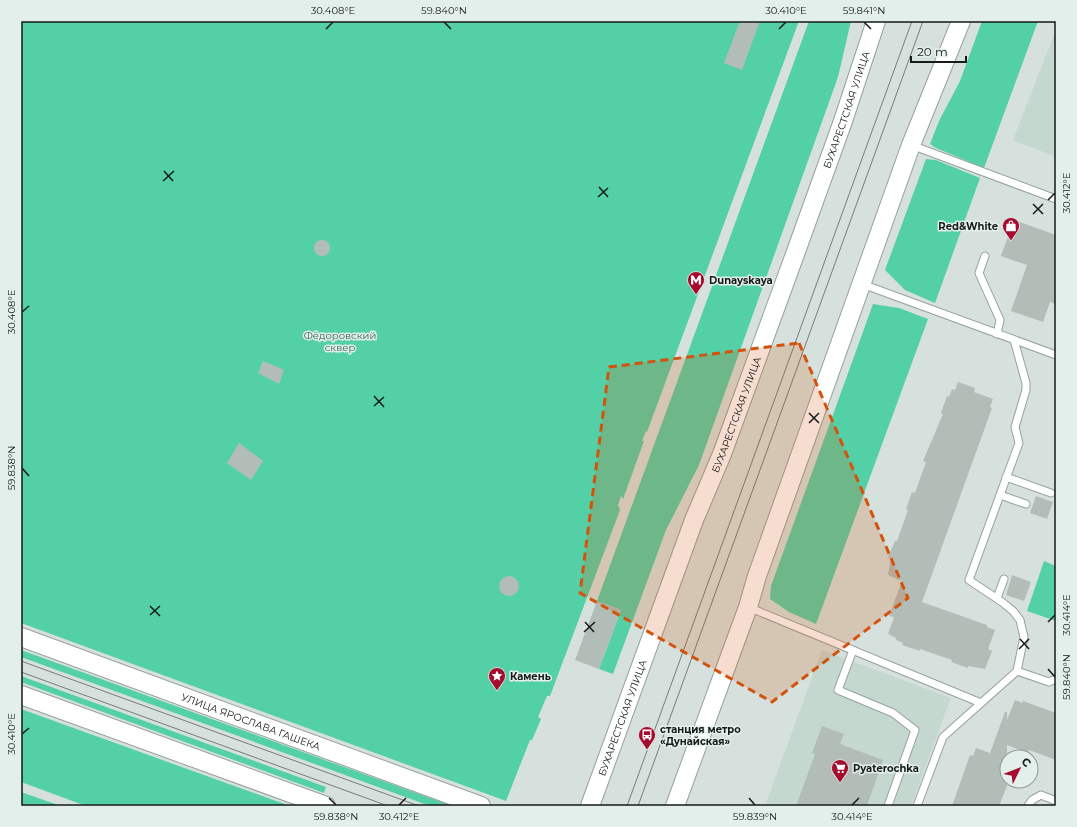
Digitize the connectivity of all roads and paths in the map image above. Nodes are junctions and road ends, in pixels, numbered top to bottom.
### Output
1 (876, 21) edge
2 (961, 21) edge
3 (911, 145) junction
4 (1056, 199) edge
5 (985, 256) dead end
6 (860, 283) junction
7 (997, 334) junction
8 (1014, 340) junction
9 (1056, 356) edge
10 (1006, 477) junction
11 (1051, 493) dead end
12 (1000, 495) junction
13 (1026, 504) dead end
14 (1004, 579) dead end
15 (997, 598) junction
16 (748, 607) junction
17 (21, 637) edge
18 (853, 650) junction
19 (1017, 671) junction
20 (1056, 679) edge
21 (21, 695) edge
22 (981, 703) junction
23 (1056, 801) edge
24 (326, 806) edge
25 (481, 806) edge
26 (590, 806) edge
27 (675, 806) edge
28 (888, 806) edge
29 (917, 806) edge
30 (1028, 806) edge

1 - 26 street, БУХАРЕСТСКАЯ УЛИЦА
2 - 3 street
3 - 4 lane
3 - 6 street
5 - 7 lane
6 - 7 lane
6 - 16 street
7 - 8 lane
8 - 9 lane
8 - 10 lane
10 - 11 lane
10 - 12 lane
12 - 13 lane
12 - 15 lane
14 - 15 lane
15 - 19 lane
16 - 18 lane
16 - 27 street
17 - 25 street, УЛИЦА ЯРОСЛАВА ГАШЕКА
18 - 22 lane
18 - 28 lane
19 - 20 lane
19 - 22 lane
21 - 24 street
22 - 29 lane
23 - 30 lane

